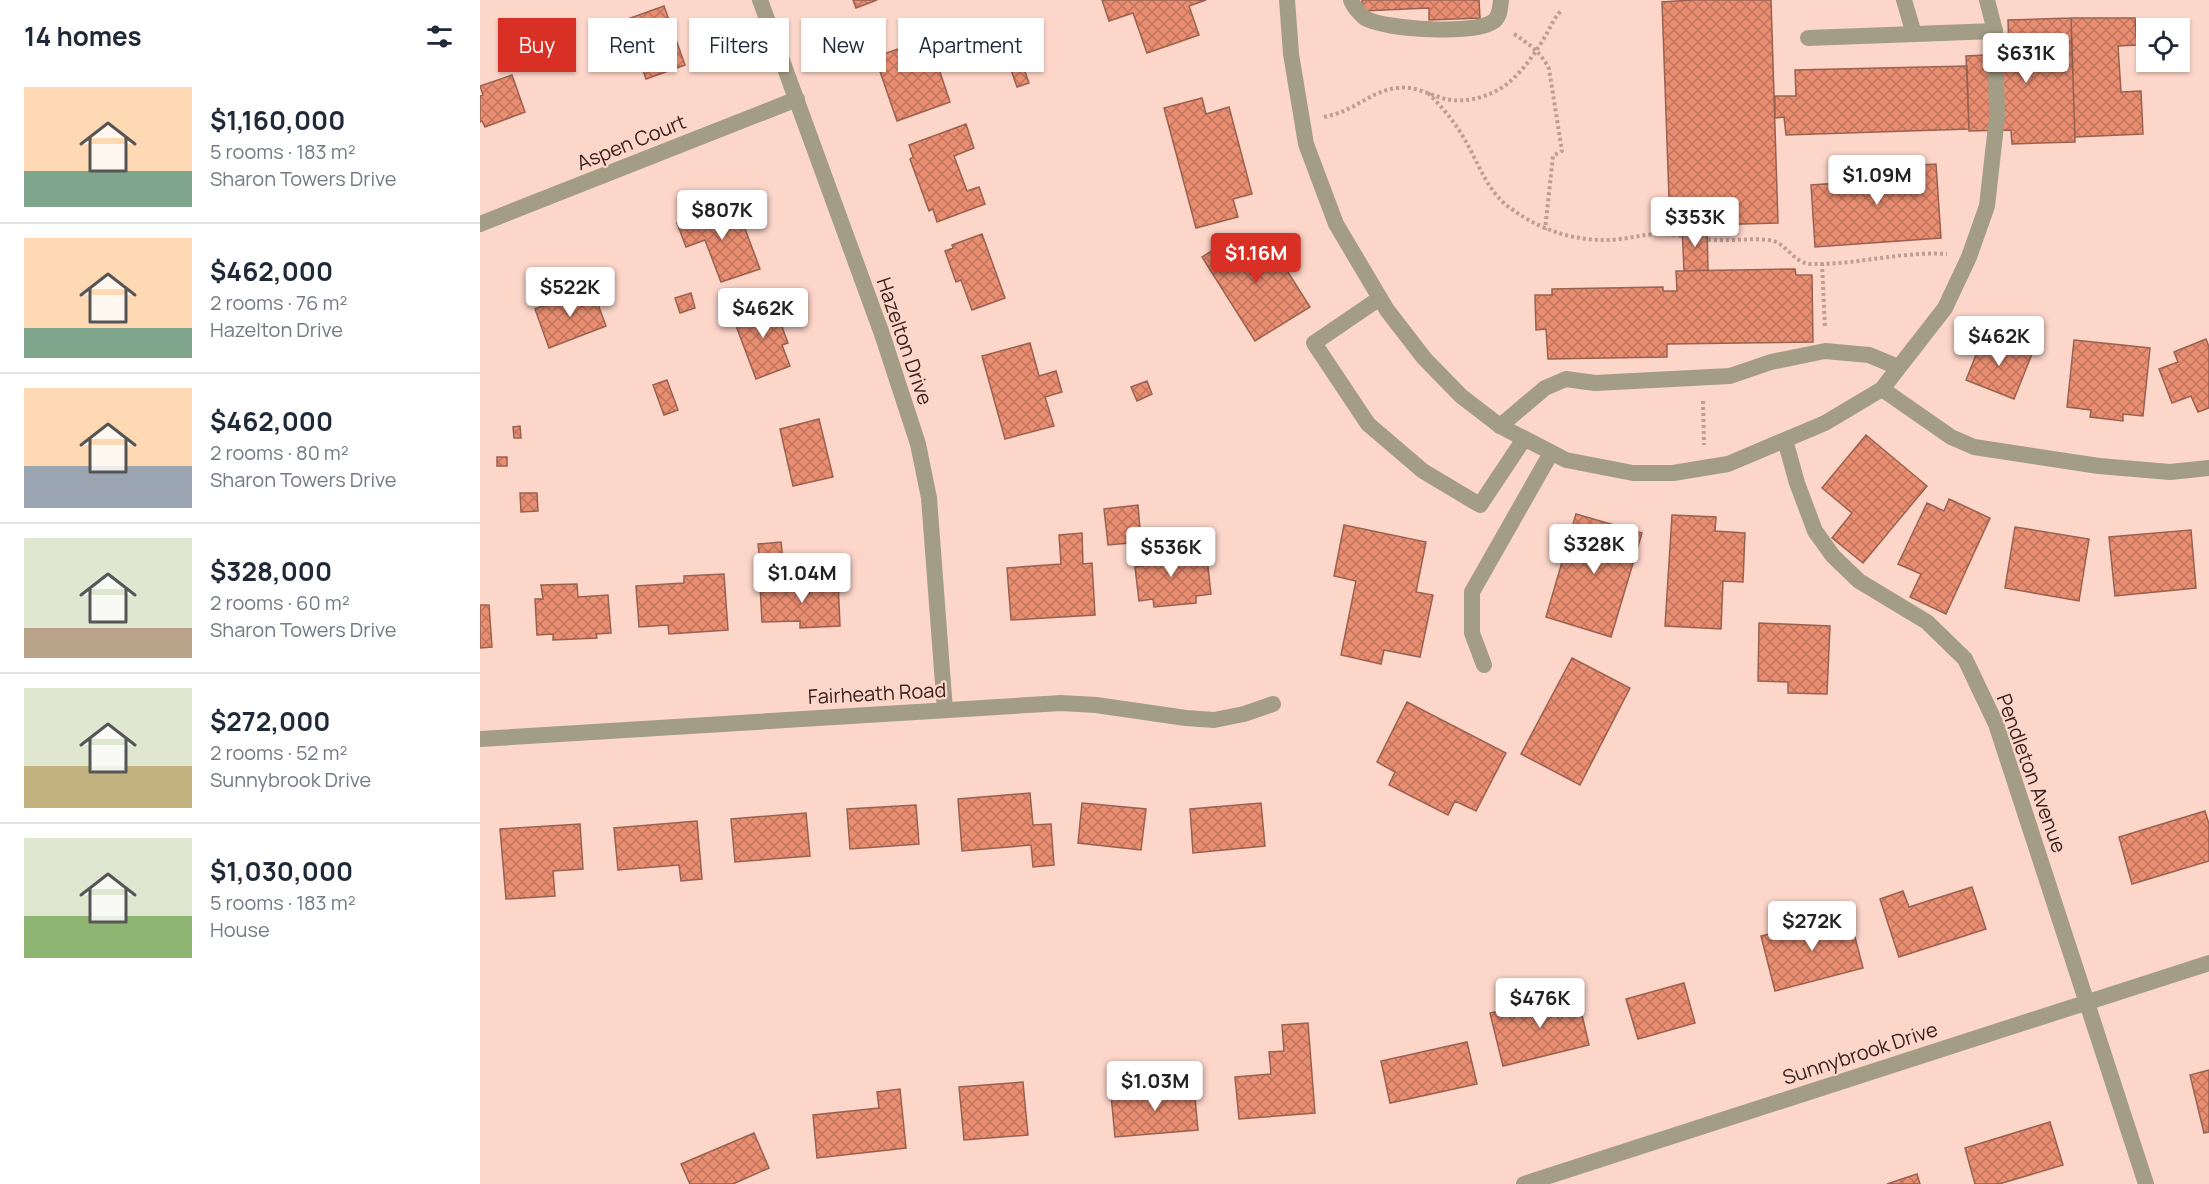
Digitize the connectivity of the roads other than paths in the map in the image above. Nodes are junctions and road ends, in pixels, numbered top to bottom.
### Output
1 (760, 0) edge
2 (1287, 0) edge
3 (1351, 0) edge
4 (1501, 0) edge
5 (1904, 0) edge
6 (1987, 0) edge
7 (1995, 31) junction
8 (1914, 34) junction
9 (1808, 38) dead end
10 (797, 99) junction
11 (480, 224) edge
12 (1380, 298) junction
13 (1898, 368) junction
14 (1882, 389) junction
15 (1500, 426) junction
16 (1524, 439) junction
17 (1785, 440) junction
18 (1551, 453) junction
19 (2209, 468) edge
20 (1484, 665) dead end
21 (1273, 704) dead end
22 (945, 710) junction
23 (480, 739) edge
24 (2209, 963) edge
25 (2088, 1002) junction
26 (1524, 1184) edge
27 (2146, 1184) edge

1 - 10 street, Hazelton Drive
2 - 12 street
3 - 4 street
5 - 8 street
6 - 7 street
7 - 8 street
7 - 13 street
8 - 9 street
10 - 11 street, Aspen Court
10 - 22 street, Hazelton Drive
12 - 15 street
12 - 16 street
13 - 14 street
13 - 15 street
14 - 17 street
14 - 19 street
15 - 16 street
16 - 18 street
17 - 18 street
17 - 25 street, Pendleton Avenue
18 - 20 street
21 - 22 street, Fairheath Road
22 - 23 street, Fairheath Road
24 - 25 street, Sunnybrook Drive
25 - 26 street, Sunnybrook Drive
25 - 27 street, Pendleton Avenue

